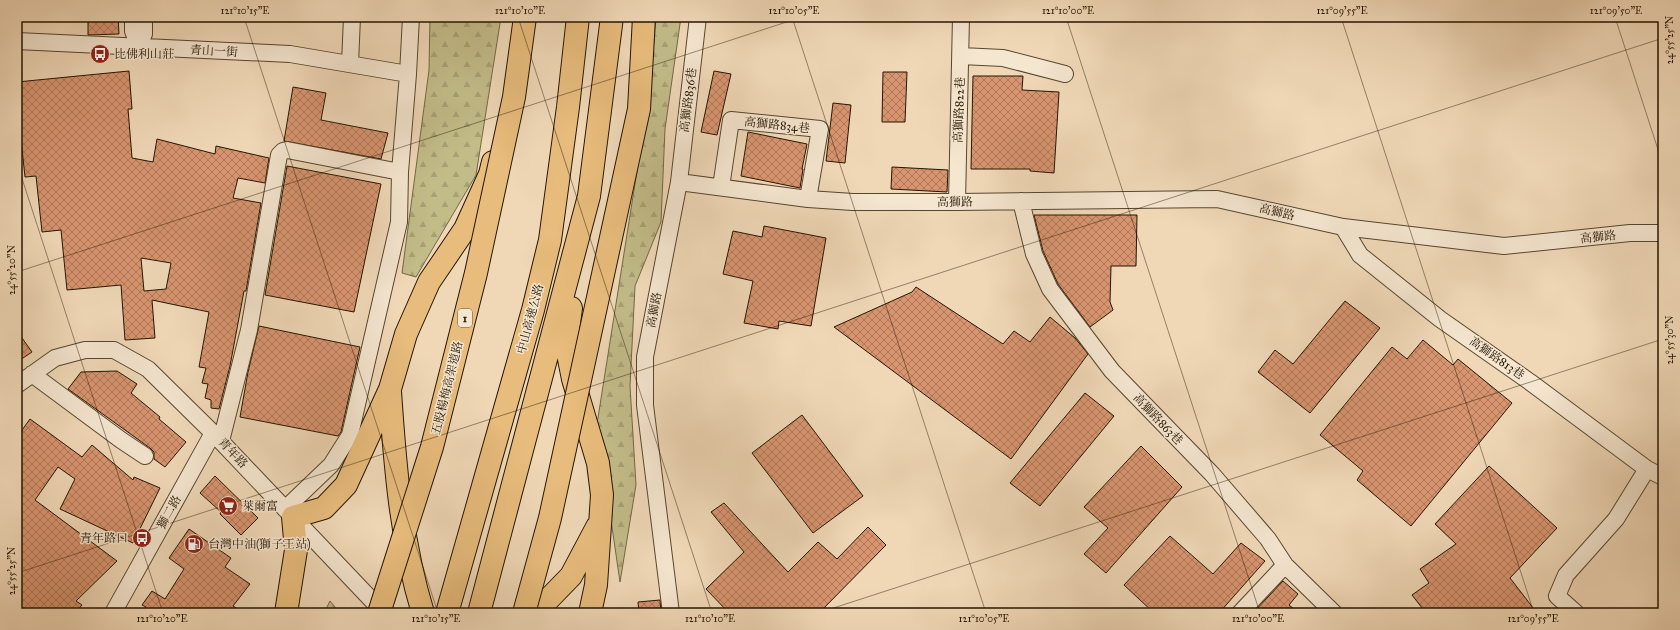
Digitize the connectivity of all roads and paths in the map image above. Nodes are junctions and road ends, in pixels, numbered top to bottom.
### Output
1 (133, 17) edge
2 (144, 17) edge
3 (352, 17) edge
4 (411, 17) edge
5 (525, 17) edge
6 (534, 17) edge
7 (578, 17) edge
8 (612, 17) edge
9 (644, 17) edge
10 (698, 17) edge
11 (961, 17) edge
12 (17, 41) edge
13 (139, 47) junction
14 (961, 56) junction
15 (350, 64) junction
16 (408, 74) junction
17 (1065, 74) dead end
18 (400, 172) junction
19 (679, 182) junction
20 (721, 187) junction
21 (589, 196) junction
22 (808, 199) junction
23 (1021, 200) junction
24 (957, 202) junction
25 (1343, 227) junction
26 (1663, 233) edge
27 (32, 374) junction
28 (17, 385) edge
29 (390, 389) junction
30 (217, 437) junction
31 (145, 456) dead end
32 (1647, 469) junction
33 (1663, 477) edge
34 (289, 513) junction
35 (600, 522) junction
36 (1285, 565) junction
37 (113, 613) edge
38 (286, 613) edge
39 (379, 613) edge
40 (384, 613) edge
41 (423, 613) edge
42 (447, 613) edge
43 (479, 613) edge
44 (524, 613) edge
45 (536, 613) edge
46 (590, 613) edge
47 (671, 613) edge
48 (1240, 613) edge
49 (1334, 613) edge
50 (1576, 613) edge

1 - 13 street
2 - 13 street
3 - 15 street
4 - 16 street
5 - 39 highway, 五股楊梅高架道路 / 1, bridge
6 - 29 highway
7 - 42 highway, 中山高速公路
8 - 21 highway
9 - 44 highway, bridge
10 - 19 street, 高獅路836巷
11 - 14 street, 高獅路822巷
12 - 13 street, 青山一街
13 - 15 street, 青山一街
14 - 17 street
14 - 24 street, 高獅路822巷
15 - 16 street, 青山一街
16 - 18 street
18 - 30 street, 獅二路
18 - 34 street
19 - 20 street, 高獅路
19 - 47 street, 高獅路
20 - 22 street, 高獅路
20 - 22 street, 高獅路834巷
21 - 35 highway
21 - 43 highway
22 - 24 street, 高獅路
23 - 24 street, 高獅路
23 - 25 street, 高獅路
23 - 36 street, 高獅路863巷
25 - 26 street, 高獅路
25 - 32 street, 高獅路813巷
27 - 28 street, 青年路
27 - 30 street, 青年路
27 - 31 street
29 - 34 highway
29 - 41 highway, bridge
30 - 34 street, 青年路
30 - 37 street, 獅二路
32 - 33 street, 高獅路813巷
32 - 50 street
34 - 38 highway
34 - 40 street, 青年路
35 - 45 highway
35 - 46 highway
36 - 48 street
36 - 49 street, 高獅路863巷

